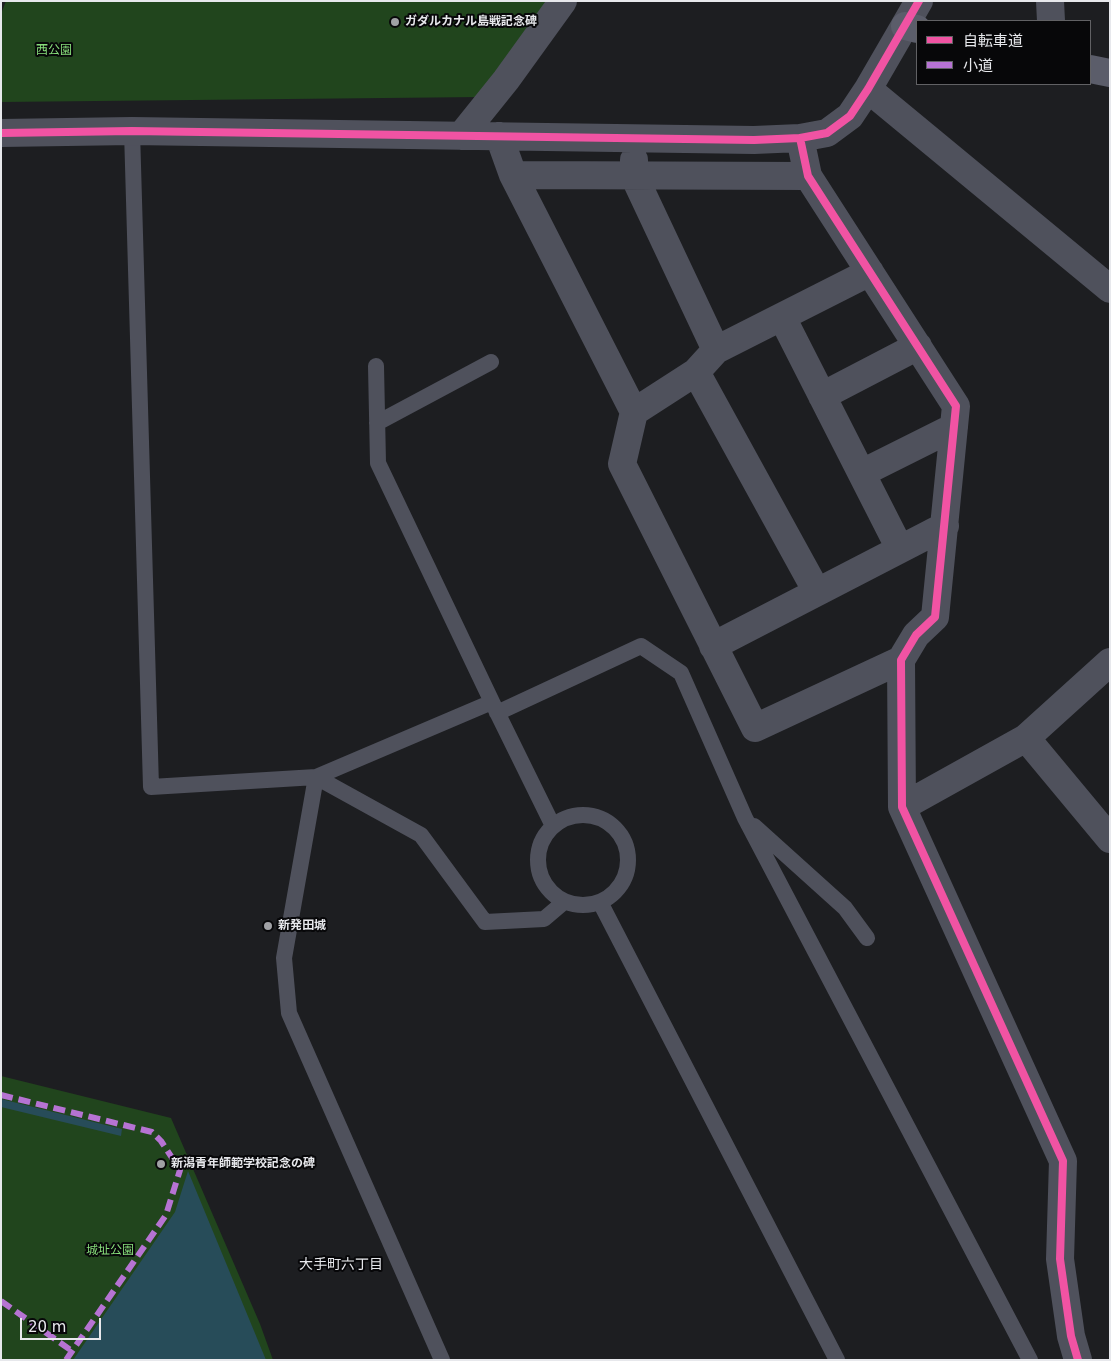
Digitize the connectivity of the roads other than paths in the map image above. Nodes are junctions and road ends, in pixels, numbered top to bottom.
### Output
1 (563, 1) edge
2 (919, 1) edge
3 (1050, 1) edge
4 (1050, 20) edge
5 (911, 28) edge
6 (1091, 69) edge
7 (1110, 73) edge
8 (868, 89) junction
9 (132, 131) junction
10 (1, 133) edge
11 (461, 136) junction
12 (499, 136) junction
13 (634, 138) junction
14 (800, 138) junction
15 (513, 175) junction
16 (634, 176) junction
17 (808, 176) junction
18 (870, 272) junction
19 (1110, 288) edge
20 (782, 317) junction
21 (918, 346) junction
22 (716, 350) junction
23 (491, 362) dead end
24 (376, 366) dead end
25 (696, 372) junction
26 (822, 396) junction
27 (634, 412) junction
28 (377, 422) junction
29 (954, 427) junction
30 (862, 473) junction
31 (945, 526) junction
32 (900, 549) junction
33 (817, 592) junction
34 (714, 646) junction
35 (901, 660) junction
36 (1110, 662) edge
37 (495, 708) junction
38 (1026, 738) junction
39 (316, 777) junction
40 (902, 807) junction
41 (745, 818) junction
42 (553, 826) junction
43 (1110, 839) edge
44 (564, 902) junction
45 (600, 902) junction
46 (867, 938) dead end
47 (442, 1360) edge
48 (836, 1360) edge
49 (1030, 1360) edge
50 (1078, 1360) edge

1 - 11 street
2 - 5 street
3 - 4 street
5 - 8 street
6 - 7 street
8 - 14 street
8 - 19 street
9 - 10 street
9 - 11 street
9 - 39 lane
11 - 12 street
12 - 13 street
12 - 15 street
13 - 14 street
13 - 16 street
14 - 17 street
15 - 16 street
15 - 27 street
16 - 17 street
16 - 22 street
17 - 18 street
18 - 20 street
18 - 21 street
20 - 22 street
20 - 26 street
21 - 26 street
21 - 29 street
22 - 25 street
23 - 28 lane
24 - 28 lane
25 - 27 street
25 - 33 street
26 - 30 street
27 - 34 street
28 - 37 lane
29 - 30 street
29 - 31 street
30 - 32 street
31 - 32 street
31 - 35 street
32 - 33 street
33 - 34 street
34 - 35 street
35 - 40 street
36 - 38 street
37 - 39 lane
37 - 41 lane
37 - 42 lane
38 - 40 street
38 - 43 street
39 - 44 lane
39 - 47 lane
40 - 50 street
41 - 46 lane
41 - 49 lane
42 - 44 lane
42 - 45 lane
44 - 45 lane
45 - 48 lane

